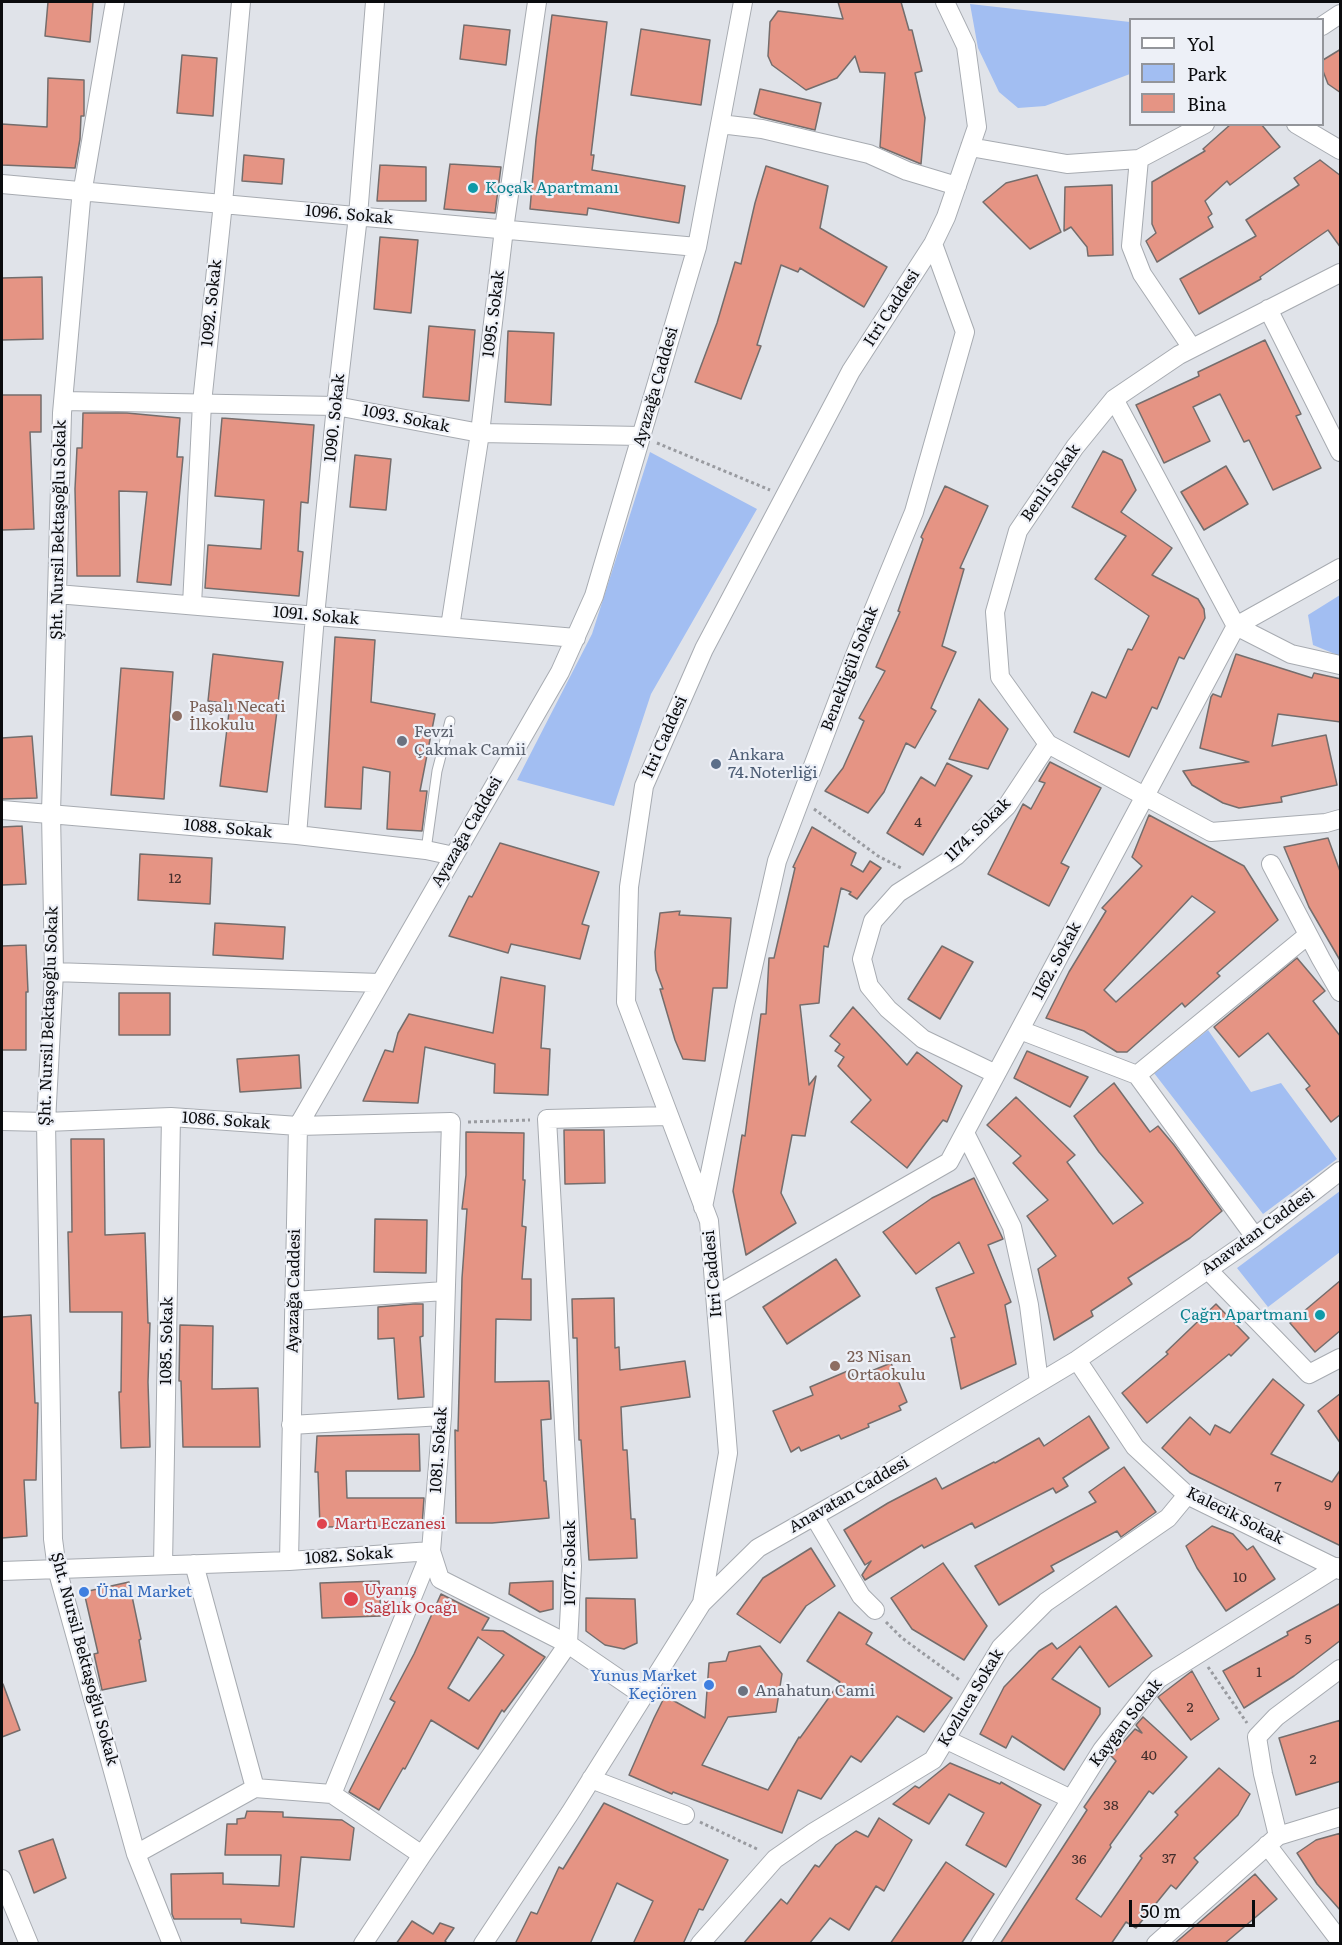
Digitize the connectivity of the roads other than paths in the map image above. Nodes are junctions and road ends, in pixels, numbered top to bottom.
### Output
1 (115, 2) edge
2 (241, 2) edge
3 (375, 2) edge
4 (537, 2) edge
5 (743, 2) edge
6 (945, 2) edge
7 (1341, 14) edge
8 (1324, 25) edge
9 (720, 124) junction
10 (1201, 126) edge
11 (1299, 126) edge
12 (970, 147) junction
13 (1341, 150) edge
14 (1139, 159) junction
15 (2, 184) edge
16 (957, 186) junction
17 (83, 190) junction
18 (223, 203) junction
19 (358, 216) junction
20 (504, 229) junction
21 (933, 244) junction
22 (697, 247) junction
23 (1341, 273) edge
24 (1268, 309) junction
25 (1192, 348) junction
26 (1113, 399) junction
27 (63, 401) junction
28 (202, 403) junction
29 (336, 406) junction
30 (480, 433) junction
31 (641, 436) junction
32 (1341, 452) edge
33 (1341, 568) edge
34 (57, 594) junction
35 (192, 605) junction
36 (315, 616) junction
37 (1236, 626) junction
38 (450, 627) junction
39 (576, 638) junction
40 (1341, 665) edge
41 (450, 721) dead end
42 (1048, 744) junction
43 (1145, 797) junction
44 (2, 810) edge
45 (51, 813) junction
46 (1341, 819) edge
47 (297, 835) junction
48 (426, 850) junction
49 (454, 856) junction
50 (1271, 864) dead end
51 (1308, 935) junction
52 (54, 972) junction
53 (381, 983) junction
54 (1341, 992) edge
55 (1020, 1030) junction
56 (996, 1074) junction
57 (1137, 1075) junction
58 (669, 1116) junction
59 (171, 1117) junction
60 (2, 1120) edge
61 (46, 1122) junction
62 (451, 1122) joint
63 (298, 1126) junction
64 (965, 1133) junction
65 (1341, 1172) edge
66 (704, 1207) junction
67 (1255, 1237) junction
68 (1207, 1269) junction
69 (446, 1291) junction
70 (715, 1296) junction
71 (294, 1301) junction
72 (1341, 1358) edge
73 (1077, 1360) junction
74 (1039, 1382) junction
75 (442, 1416) junction
76 (291, 1425) junction
77 (1187, 1495) junction
78 (814, 1516) junction
79 (431, 1551) junction
80 (289, 1561) junction
81 (194, 1564) junction
82 (163, 1565) junction
83 (57, 1569) junction
84 (1339, 1569) edge
85 (2, 1571) edge
86 (702, 1603) junction
87 (874, 1610) road end
88 (568, 1644) junction
89 (1341, 1669) edge
90 (644, 1696) junction
91 (947, 1740) junction
92 (591, 1779) junction
93 (255, 1788) junction
94 (332, 1794) junction
95 (1071, 1798) junction
96 (685, 1815) road end
97 (1341, 1817) edge
98 (1272, 1840) junction
99 (136, 1854) junction
100 (422, 1855) junction
101 (2, 1879) edge
102 (1337, 1941) edge
103 (29, 1944) edge
104 (172, 1944) edge
105 (363, 1944) edge
106 (483, 1944) edge
107 (700, 1944) edge
108 (980, 1944) edge
109 (1156, 1944) edge

1 - 17 street, Şht. Nursil Bektaşoğlu Sokak
2 - 18 street, 1092. Sokak
3 - 19 street, 1090. Sokak
4 - 20 street, 1095. Sokak
5 - 9 street, Ayazağa Caddesi
6 - 12 street, Itri Caddesi
7 - 8 street
9 - 16 street
9 - 22 street, Ayazağa Caddesi
10 - 14 street
11 - 13 street
12 - 14 street
12 - 16 street, Itri Caddesi
14 - 25 street
15 - 17 street, 1096. Sokak
16 - 21 street, Itri Caddesi
17 - 18 street, 1096. Sokak
17 - 27 street, Şht. Nursil Bektaşoğlu Sokak
18 - 19 street, 1096. Sokak
18 - 28 street, 1092. Sokak
19 - 20 street, 1096. Sokak
19 - 29 street, 1090. Sokak
20 - 22 street, 1096. Sokak
20 - 30 street, 1095. Sokak
21 - 58 street, Itri Caddesi
21 - 66 street, Benekligül Sokak
22 - 31 street, Ayazağa Caddesi
23 - 24 street, Benli Sokak
24 - 25 street, Benli Sokak
24 - 32 street
25 - 26 street, Benli Sokak
26 - 37 street
26 - 42 street, Benli Sokak
27 - 28 street, 1093. Sokak
27 - 34 street, Şht. Nursil Bektaşoğlu Sokak
28 - 29 street, 1093. Sokak
28 - 35 street, 1092. Sokak
29 - 30 street, 1093. Sokak
29 - 36 street, 1090. Sokak
30 - 31 street, 1093. Sokak
30 - 38 street, 1095. Sokak
31 - 39 street, Ayazağa Caddesi
33 - 37 street
34 - 35 street, 1091. Sokak
34 - 45 street, Şht. Nursil Bektaşoğlu Sokak
35 - 36 street, 1091. Sokak
36 - 38 street, 1091. Sokak
36 - 47 street, 1090. Sokak
37 - 40 street
37 - 43 street, 1162. Sokak
38 - 39 street, 1091. Sokak
39 - 49 street, Ayazağa Caddesi
41 - 48 lane
42 - 43 street, Benli Sokak
42 - 56 street, 1174. Sokak
43 - 46 street, Benli Sokak
43 - 55 street, 1162. Sokak
44 - 45 street, 1088. Sokak
45 - 47 street, 1088. Sokak
45 - 52 street, Şht. Nursil Bektaşoğlu Sokak
47 - 48 street, 1088. Sokak
48 - 49 street, 1088. Sokak
49 - 53 street, Ayazağa Caddesi
50 - 51 street
51 - 54 street
51 - 57 street
52 - 53 street
52 - 61 street, Şht. Nursil Bektaşoğlu Sokak
53 - 63 street, Ayazağa Caddesi
55 - 56 street, 1162. Sokak
55 - 57 street
56 - 64 street, 1162. Sokak
57 - 67 street
58 - 66 street, Itri Caddesi
58 - 88 street, 1077. Sokak
59 - 61 street, 1086. Sokak
59 - 63 street, 1086. Sokak
59 - 82 street, 1085. Sokak
60 - 61 street, 1086. Sokak
61 - 83 street, Şht. Nursil Bektaşoğlu Sokak
62 - 63 street, 1086. Sokak
62 - 69 street, 1081. Sokak
63 - 71 street, Ayazağa Caddesi
64 - 70 street, 1162. Sokak
64 - 74 street
65 - 67 street, Anavatan Caddesi
66 - 70 street, Itri Caddesi
67 - 68 street, Anavatan Caddesi
68 - 72 street
68 - 73 street, Anavatan Caddesi
69 - 71 street
69 - 75 street, 1081. Sokak
70 - 86 street, Itri Caddesi
71 - 76 street, Ayazağa Caddesi
73 - 74 street, Anavatan Caddesi
73 - 77 street, Kalecik Sokak
74 - 78 street, Anavatan Caddesi
75 - 76 street
75 - 79 street, 1081. Sokak
76 - 80 street, Ayazağa Caddesi
77 - 84 street, Kalecik Sokak
77 - 91 street, Kozluca Sokak
78 - 86 street, Anavatan Caddesi
78 - 87 street
79 - 80 street, 1082. Sokak
79 - 88 street
79 - 94 street, 1081. Sokak
80 - 81 street, 1082. Sokak
81 - 82 street, 1082. Sokak
81 - 93 street
82 - 83 street, 1082. Sokak
83 - 85 street, 1082. Sokak
83 - 99 street, Şht. Nursil Bektaşoğlu Sokak
84 - 95 street, Kaygan Sokak
86 - 90 street, Anavatan Caddesi
88 - 90 street
88 - 100 street
89 - 98 street
90 - 92 street, Anavatan Caddesi
91 - 95 street
91 - 107 street, Kozluca Sokak
92 - 96 street
92 - 106 street, Anavatan Caddesi
93 - 94 street
93 - 99 street
94 - 100 street
95 - 108 street, Kaygan Sokak
97 - 98 street
98 - 102 street
98 - 109 street
99 - 104 street, Şht. Nursil Bektaşoğlu Sokak
100 - 105 street
101 - 103 street

